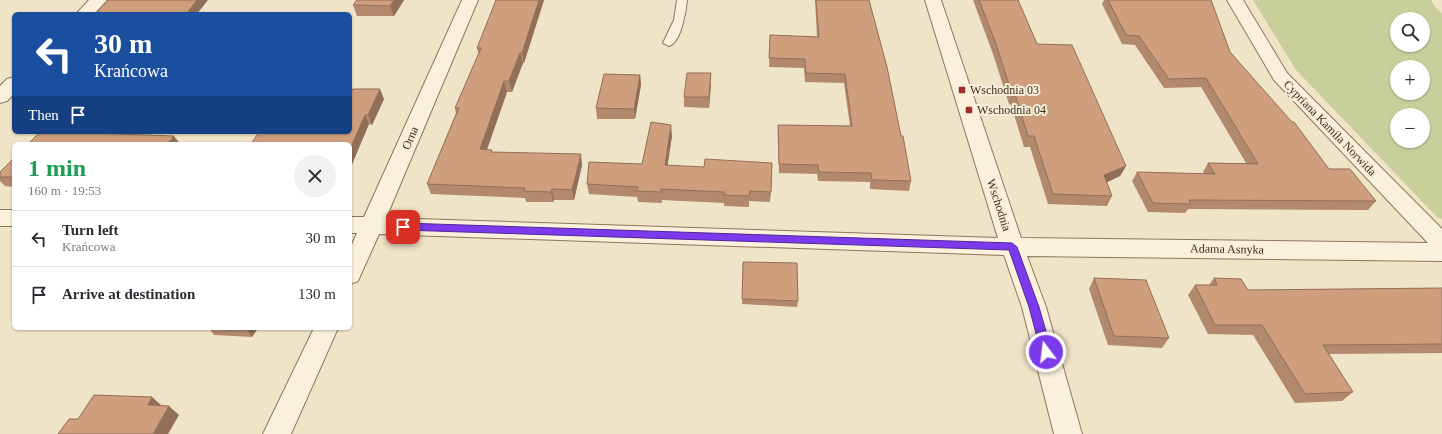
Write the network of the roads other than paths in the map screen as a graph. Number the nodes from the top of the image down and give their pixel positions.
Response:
1 (99, 0) edge
2 (470, 0) edge
3 (682, 0) edge
4 (933, 0) edge
5 (1235, 0) edge
6 (86, 12) edge
7 (669, 43) dead end
8 (12, 85) edge
9 (0, 97) edge
10 (0, 218) edge
11 (12, 218) edge
12 (352, 225) edge
13 (373, 226) junction
14 (1442, 243) edge
15 (1012, 247) junction
16 (1442, 252) edge
17 (352, 271) edge
18 (325, 330) edge
19 (277, 434) edge
20 (1068, 434) edge

1 - 6 street
2 - 13 street, Orna
3 - 7 lane
4 - 15 street, Wschodnia
5 - 14 street, Cypriana Kamila Norwida
8 - 9 street
10 - 11 street
12 - 13 street, Adama Asnyka
13 - 15 street, Adama Asnyka
13 - 17 street, Orna
15 - 16 street, Adama Asnyka
15 - 20 street, Wschodnia
18 - 19 street

